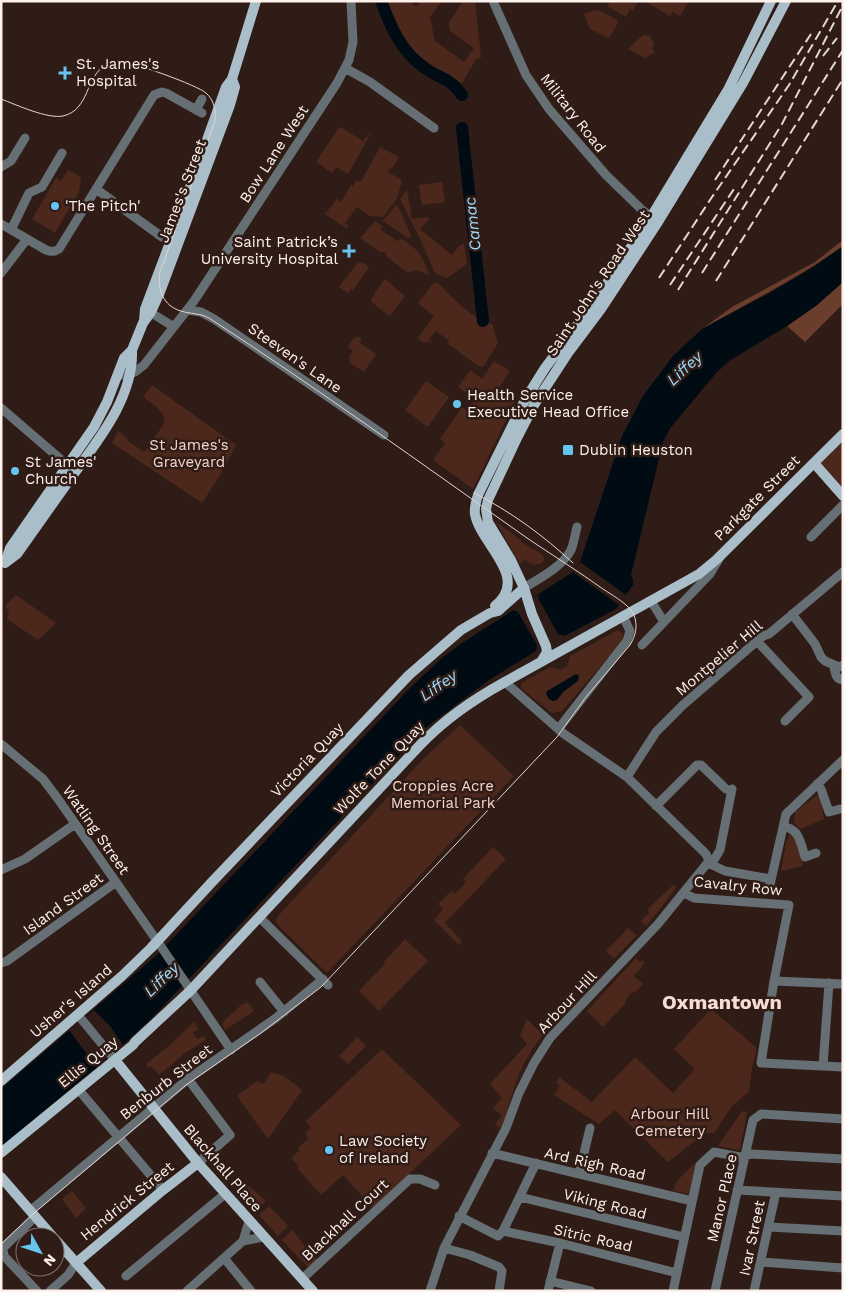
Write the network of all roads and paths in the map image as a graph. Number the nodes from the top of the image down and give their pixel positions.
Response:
1 (256, 1) edge
2 (351, 1) edge
3 (493, 1) edge
4 (771, 1) edge
5 (786, 1) edge
6 (345, 68) junction
7 (202, 99) dead end
8 (434, 128) dead end
9 (25, 138) dead end
10 (62, 153) dead end
11 (1, 167) edge
12 (96, 189) junction
13 (654, 219) junction
14 (1, 224) edge
15 (11, 230) junction
16 (27, 239) junction
17 (175, 242) junction
18 (1, 273) edge
19 (187, 310) junction
20 (148, 311) junction
21 (174, 327) junction
22 (132, 350) junction
23 (130, 373) junction
24 (117, 376) junction
25 (1, 408) edge
26 (843, 434) edge
27 (384, 435) dead end
28 (814, 464) junction
29 (71, 469) junction
30 (843, 496) edge
31 (843, 505) edge
32 (577, 526) dead end
33 (811, 536) dead end
34 (722, 554) junction
35 (3, 566) edge
36 (843, 572) edge
37 (506, 575) joint
38 (524, 588) junction
39 (651, 601) junction
40 (526, 602) junction
41 (508, 603) junction
42 (636, 610) joint
43 (490, 613) junction
44 (792, 614) junction
45 (623, 616) junction
46 (664, 622) junction
47 (542, 634) junction
48 (580, 640) junction
49 (757, 641) junction
50 (642, 645) dead end
51 (540, 662) junction
52 (839, 665) edge
53 (843, 680) edge
54 (505, 682) junction
55 (569, 715) junction
56 (545, 717) junction
57 (784, 721) dead end
58 (559, 728) junction
59 (1, 744) edge
60 (843, 760) edge
61 (627, 777) junction
62 (817, 784) junction
63 (656, 806) junction
64 (840, 809) dead end
65 (75, 824) junction
66 (784, 827) junction
67 (816, 853) dead end
68 (708, 863) junction
69 (1, 870) edge
70 (771, 879) junction
71 (116, 882) junction
72 (769, 889) dead end
73 (684, 893) junction
74 (259, 917) junction
75 (160, 945) junction
76 (1, 963) edge
77 (774, 981) junction
78 (260, 982) dead end
79 (836, 984) edge
80 (188, 988) junction
81 (284, 1012) junction
82 (80, 1018) junction
83 (231, 1050) junction
84 (113, 1058) junction
85 (824, 1066) junction
86 (843, 1067) edge
87 (188, 1079) junction
88 (1, 1081) edge
89 (78, 1089) junction
90 (152, 1108) junction
91 (843, 1119) edge
92 (590, 1128) dead end
93 (121, 1139) junction
94 (1, 1153) edge
95 (492, 1153) junction
96 (746, 1154) junction
97 (843, 1159) edge
98 (198, 1163) junction
99 (536, 1164) junction
100 (579, 1174) junction
101 (1, 1177) edge
102 (435, 1185) dead end
103 (163, 1190) junction
104 (737, 1190) junction
105 (776, 1192) junction
106 (225, 1194) junction
107 (843, 1196) edge
108 (520, 1197) junction
109 (692, 1201) junction
110 (33, 1214) junction
111 (459, 1216) junction
112 (249, 1221) junction
113 (44, 1227) edge
114 (769, 1227) junction
115 (503, 1231) junction
116 (843, 1232) edge
117 (263, 1237) junction
118 (684, 1237) junction
119 (244, 1241) junction
120 (560, 1243) junction
121 (444, 1248) junction
122 (65, 1250) edge
123 (224, 1258) junction
124 (761, 1262) junction
125 (76, 1263) junction
126 (843, 1268) edge
127 (677, 1273) junction
128 (126, 1276) dead end
129 (302, 1279) junction
130 (550, 1281) junction
131 (37, 1291) edge
132 (50, 1291) edge
133 (101, 1291) edge
134 (187, 1291) edge
135 (251, 1291) edge
136 (313, 1291) edge
137 (430, 1291) edge
138 (499, 1291) edge
139 (548, 1291) edge
140 (591, 1291) edge
141 (673, 1291) edge
142 (715, 1291) edge
143 (754, 1291) edge

1 - 17 main road, James's Street
2 - 6 street, Bow Lane West
3 - 13 street, Military Road
4 - 13 main road, Saint John's Road West
5 - 13 main road, Saint John's Road West
6 - 8 street
6 - 19 street, Bow Lane West
7 - 12 street
9 - 11 street
10 - 15 street
12 - 16 street
12 - 17 street
13 - 37 main road, Saint John's Road West
13 - 38 main road, Saint John's Road West
14 - 15 street
15 - 16 street
16 - 18 street
17 - 20 main road, James's Street
19 - 21 street
19 - 27 street, Steeven's Lane
20 - 21 street
20 - 22 main road, James's Street
21 - 23 street
22 - 23 main road, James's Street
22 - 24 main road, James's Street
23 - 24 street
23 - 29 main road, James's Street
24 - 29 main road, James's Street
25 - 29 street
26 - 28 main road, Parkgate Street
28 - 30 main road
28 - 34 main road, Parkgate Street
29 - 35 main road, James's Street
31 - 33 street
32 - 38 street, Victoria Quay
34 - 39 main road, Parkgate Street
34 - 46 street, Parkgate Street
36 - 44 street, Montpelier Hill
37 - 43 main road, Victoria Quay
38 - 40 main road, Saint John's Road West
38 - 41 main road, Victoria Quay
39 - 42 main road, Parkgate Street
39 - 46 street
40 - 41 main road
40 - 47 main road, Saint John's Road West
41 - 43 main road, Victoria Quay
42 - 45 main road, Wolfe Tone Quay
43 - 75 main road, Victoria Quay
44 - 49 street, Montpelier Hill
44 - 52 street
45 - 48 main road, Wolfe Tone Quay
45 - 55 street
46 - 50 street, Parkgate Street
47 - 48 main road, Wolfe Tone Quay
47 - 51 main road
48 - 51 main road, Wolfe Tone Quay
49 - 57 street
49 - 61 street, Montpelier Hill
51 - 54 main road, Wolfe Tone Quay
52 - 53 street
54 - 56 street
54 - 74 main road, Wolfe Tone Quay
55 - 56 street
55 - 58 street
56 - 58 street
58 - 61 street
59 - 65 street, Watling Street
60 - 62 street
61 - 63 street
62 - 64 street
62 - 66 street
63 - 68 street
63 - 68 street, Arbour Hill
65 - 69 street
65 - 71 street, Watling Street
66 - 67 street
66 - 70 street
68 - 70 street
68 - 73 street, Arbour Hill
70 - 72 street
71 - 75 street, Watling Street
71 - 76 street, Island Street
73 - 77 street, Cavalry Row
73 - 95 street, Arbour Hill
74 - 80 main road, Wolfe Tone Quay
74 - 81 street, Benburb Street
75 - 80 street, Watling Street
75 - 82 main road, Usher's Island
77 - 79 street
77 - 85 street
78 - 81 street
79 - 85 street
80 - 83 street, Watling Street
80 - 84 main road, Ellis Quay
81 - 83 street, Benburb Street
82 - 84 street
82 - 88 main road, Usher's Island
83 - 87 street, Benburb Street
84 - 89 main road, Ellis Quay
84 - 90 main road, Blackhall Place
85 - 86 street
87 - 90 street, Benburb Street
87 - 98 street
89 - 93 street
89 - 94 main road, Ellis Quay
90 - 93 street, Benburb Street
90 - 98 main road, Blackhall Place
91 - 96 street, Manor Place
92 - 100 street
93 - 103 street
93 - 110 street, Benburb Street
95 - 99 street, Ard Righ Road
95 - 111 street, Arbour Hill
96 - 97 street
96 - 104 street, Manor Place
96 - 109 street
98 - 103 main road, Hendrick Street
98 - 106 main road, Blackhall Place
99 - 100 street, Ard Righ Road
99 - 108 street
100 - 109 street, Ard Righ Road
101 - 110 main road
102 - 129 street, Blackhall Court
103 - 125 main road, Hendrick Street
104 - 105 street
104 - 142 street, Manor Place
105 - 107 street
105 - 114 street, Ivar Street
106 - 112 main road, Blackhall Place
106 - 128 street
108 - 115 street
108 - 118 street, Viking Road
109 - 118 street
110 - 113 main road
110 - 131 street, Benburb Street
111 - 115 street, Sitric Road
111 - 121 street, Arbour Hill
112 - 117 main road, Blackhall Place
112 - 119 street
114 - 116 street
114 - 124 street, Ivar Street
115 - 120 street, Sitric Road
117 - 119 street
117 - 129 main road, Blackhall Place
118 - 127 street
119 - 123 street
120 - 127 street, Sitric Road
120 - 130 street
121 - 137 street, Arbour Hill
121 - 138 street
122 - 125 main road
123 - 134 street
123 - 135 street
124 - 126 street
124 - 143 street, Ivar Street
125 - 132 street
125 - 133 main road
127 - 141 street
129 - 136 main road, Blackhall Place
130 - 139 street
130 - 140 street

